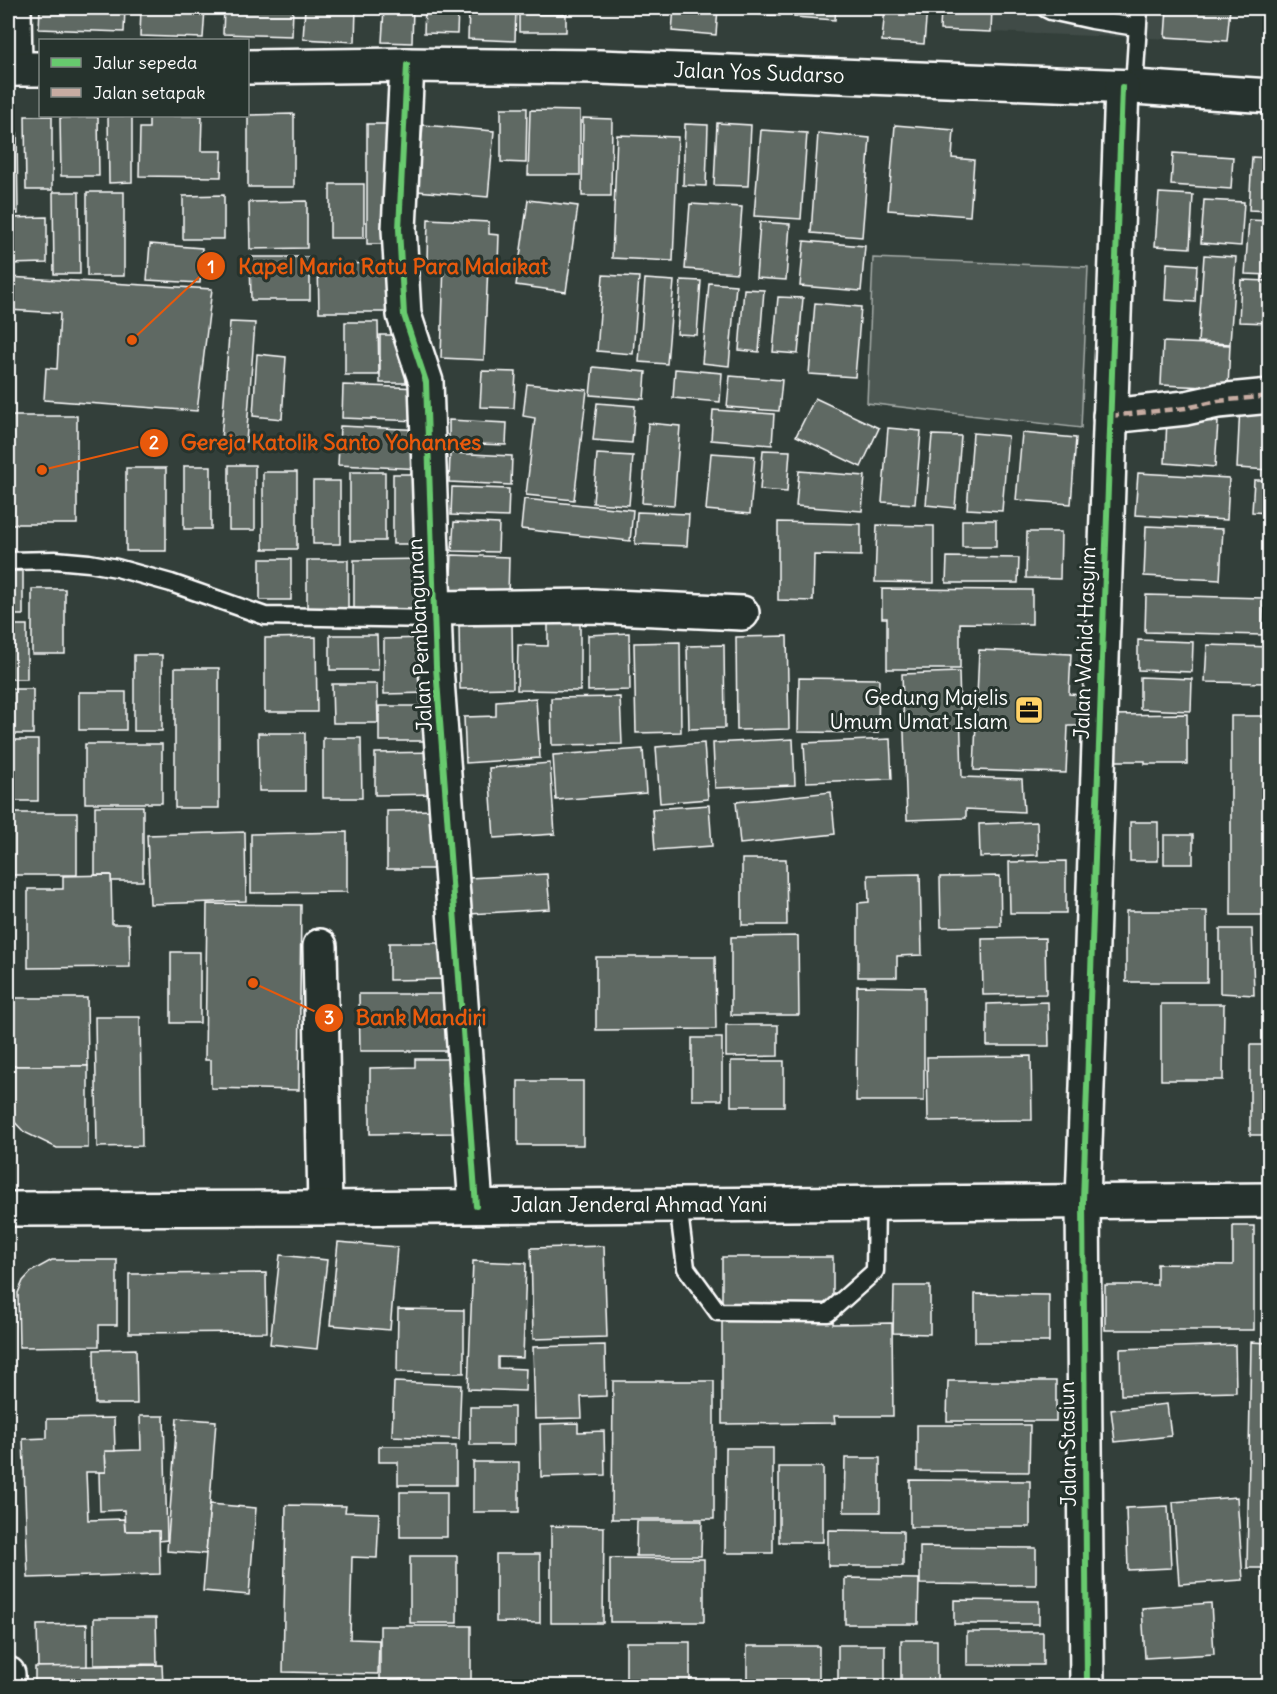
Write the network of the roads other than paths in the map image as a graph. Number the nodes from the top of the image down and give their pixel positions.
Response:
1 (14, 8) edge
2 (1045, 8) edge
3 (1139, 8) edge
4 (1136, 27) junction
5 (407, 65) junction
6 (249, 67) edge
7 (21, 69) edge
8 (1128, 87) junction
9 (1269, 96) edge
10 (1269, 396) edge
11 (1110, 416) junction
12 (8, 561) edge
13 (434, 613) junction
14 (742, 613) dead end
15 (320, 946) dead end
16 (1269, 1200) edge
17 (1083, 1201) junction
18 (876, 1203) junction
19 (678, 1204) junction
20 (476, 1206) junction
21 (325, 1208) junction
22 (8, 1209) edge
23 (8, 1674) edge
24 (8, 1686) edge
25 (1087, 1686) edge

1 - 7 main road
2 - 4 lane
3 - 4 lane
4 - 8 lane
5 - 6 main road, Jalan Yos Sudarso
5 - 8 main road, Jalan Yos Sudarso
5 - 13 main road, Jalan Pembangunan
8 - 9 main road, Jalan Yos Sudarso
8 - 11 main road, Jalan Wahid Hasyim
10 - 11 main road
11 - 17 main road, Jalan Wahid Hasyim
12 - 13 lane
13 - 14 main road
13 - 20 main road, Jalan Pembangunan
15 - 21 main road
16 - 17 main road, Jalan Jenderal Ahmad Yani
17 - 18 main road, Jalan Jenderal Ahmad Yani
17 - 25 main road, Jalan Stasiun
18 - 19 main road, Jalan Jenderal Ahmad Yani
18 - 19 lane
19 - 20 main road, Jalan Jenderal Ahmad Yani
20 - 21 main road, Jalan Jenderal Ahmad Yani
21 - 22 main road, Jalan Jenderal Ahmad Yani
23 - 24 main road

